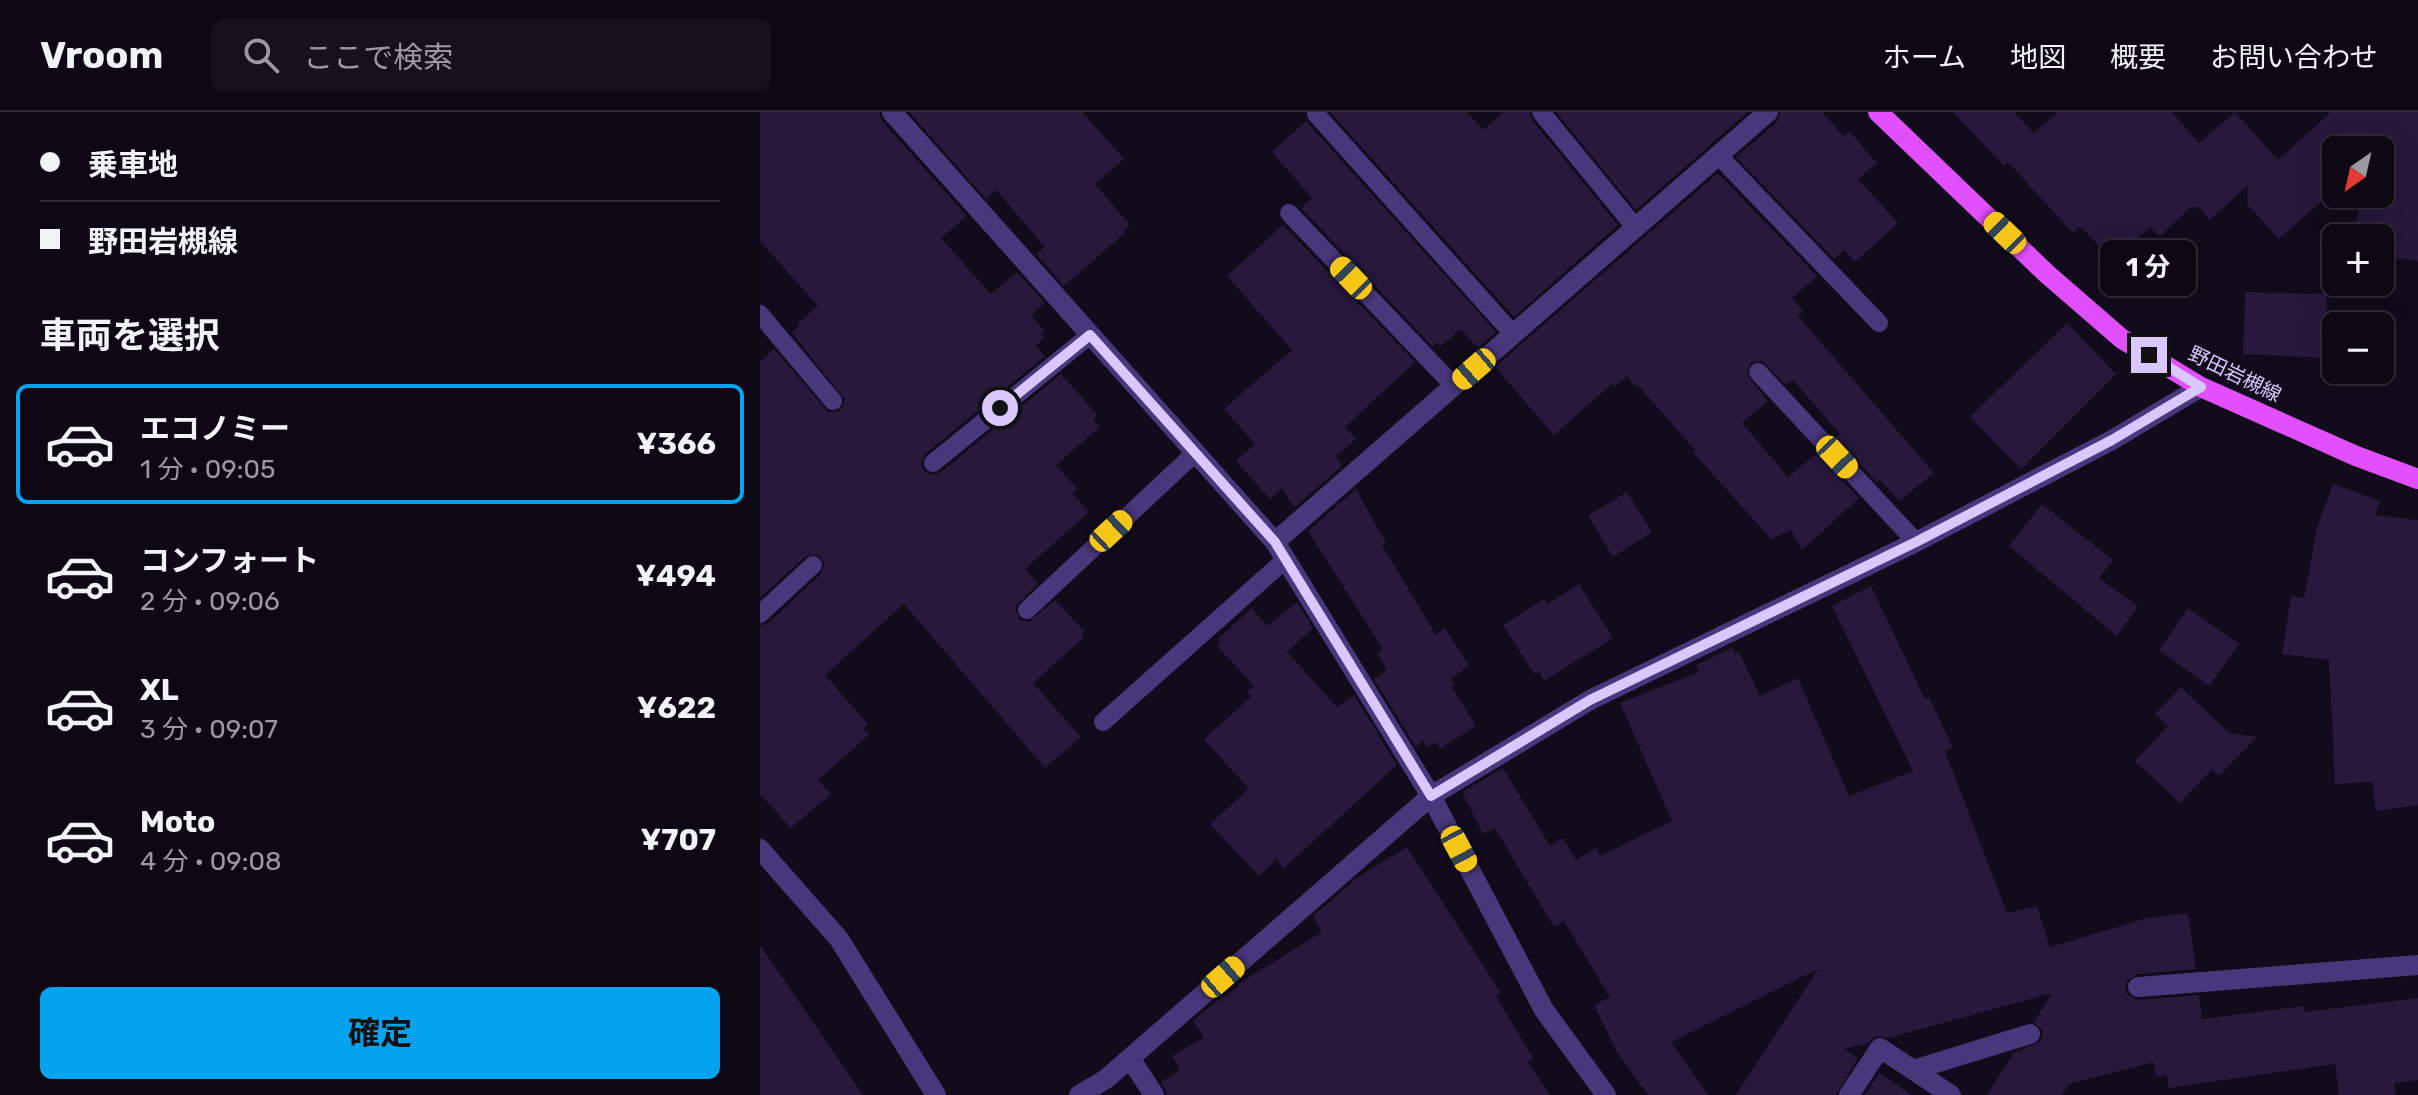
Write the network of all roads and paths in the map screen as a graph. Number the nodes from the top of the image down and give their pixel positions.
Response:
1 (892, 112) edge
2 (1541, 112) edge
3 (1768, 112) edge
4 (1878, 112) edge
5 (1316, 114) edge
6 (1718, 155) junction
7 (1289, 213) dead end
8 (1635, 227) junction
9 (760, 314) edge
10 (1879, 323) dead end
11 (1513, 334) junction
12 (1090, 335) junction
13 (1758, 372) dead end
14 (1454, 386) junction
15 (2201, 387) junction
16 (833, 401) dead end
17 (1195, 453) junction
18 (933, 463) dead end
19 (2418, 479) edge
20 (1916, 542) junction
21 (1280, 551) junction
22 (813, 565) dead end
23 (1027, 610) dead end
24 (760, 614) edge
25 (1103, 722) dead end
26 (1431, 796) junction
27 (760, 849) edge
28 (2418, 965) edge
29 (2138, 987) dead end
30 (2030, 1034) dead end
31 (1130, 1058) junction
32 (1913, 1070) junction
33 (936, 1095) edge
34 (1079, 1095) edge
35 (1154, 1095) edge
36 (1606, 1095) edge
37 (1849, 1095) edge
38 (1951, 1095) edge

1 - 12 street
2 - 8 lane
3 - 6 street
4 - 15 main road, 野田岩槻線
5 - 11 lane
6 - 8 street
6 - 10 lane
7 - 14 lane
8 - 11 street
9 - 16 lane
11 - 14 street
12 - 17 street
12 - 18 lane
13 - 20 lane
14 - 21 street
15 - 19 main road, 野田岩槻線
15 - 20 street
17 - 21 street
17 - 23 lane
20 - 26 street
21 - 25 lane
21 - 26 street
22 - 24 lane
26 - 31 street
26 - 36 street
27 - 33 street
28 - 29 street
30 - 32 street
31 - 34 street
31 - 35 street
32 - 37 street
32 - 38 street

